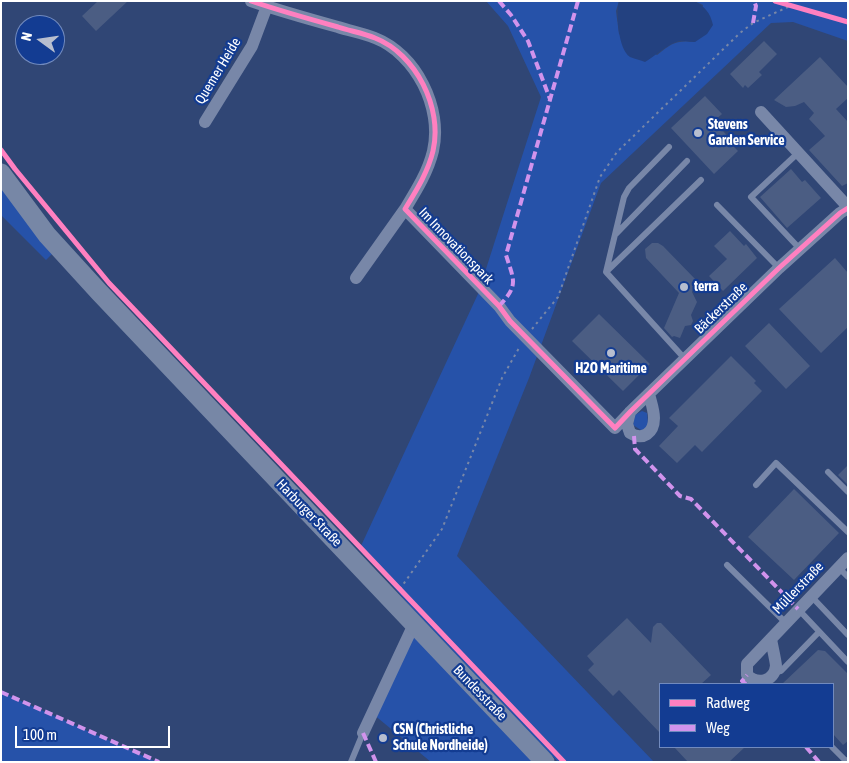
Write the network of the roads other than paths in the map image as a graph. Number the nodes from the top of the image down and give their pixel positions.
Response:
1 (251, 1) edge
2 (266, 6) junction
3 (761, 112) dead end
4 (205, 122) dead end
5 (669, 147) dead end
6 (798, 153) junction
7 (687, 160) dead end
8 (1, 173) edge
9 (701, 180) dead end
10 (717, 206) dead end
11 (848, 208) edge
12 (405, 209) junction
13 (614, 236) junction
14 (800, 249) junction
15 (779, 268) junction
16 (606, 272) junction
17 (356, 278) dead end
18 (685, 359) junction
19 (649, 394) junction
20 (631, 411) junction
21 (615, 428) joint
22 (828, 472) dead end
23 (756, 485) dead end
24 (848, 492) edge
25 (848, 532) edge
26 (727, 565) dead end
27 (845, 568) edge
28 (811, 596) junction
29 (798, 609) junction
30 (786, 623) junction
31 (414, 624) junction
32 (819, 632) junction
33 (848, 635) edge
34 (771, 639) junction
35 (848, 662) edge
36 (770, 679) edge
37 (363, 733) joint
38 (833, 748) edge
39 (848, 760) edge
40 (351, 762) edge
41 (545, 762) edge

1 - 2 street, Im Innovationspark
2 - 4 street, Quemer Heide
2 - 12 street, Im Innovationspark
3 - 6 street, Bäckerstraße
5 - 13 lane
6 - 11 street, Bäckerstraße
6 - 14 lane
7 - 13 lane
8 - 31 main road, Harburger Straße
9 - 16 lane
10 - 15 lane
11 - 14 street, Bäckerstraße
12 - 17 street, Im Innovationspark
12 - 21 street, Im Innovationspark
13 - 16 lane
14 - 15 street, Bäckerstraße
15 - 18 street, Bäckerstraße
16 - 18 lane
18 - 19 street, Bäckerstraße
19 - 20 street, Bäckerstraße
19 - 20 street
20 - 21 street, Bäckerstraße
22 - 24 lane
23 - 25 lane
26 - 30 lane
27 - 28 street, Müllerstraße
28 - 29 street, Müllerstraße
28 - 33 lane
29 - 30 street, Müllerstraße
29 - 32 lane
30 - 34 street, Müllerstraße
31 - 37 street
31 - 41 main road, Bundesstraße
32 - 35 lane
32 - 36 lane
34 - 36 street
34 - 36 street, Müllerstraße
37 - 40 lane
38 - 39 lane

